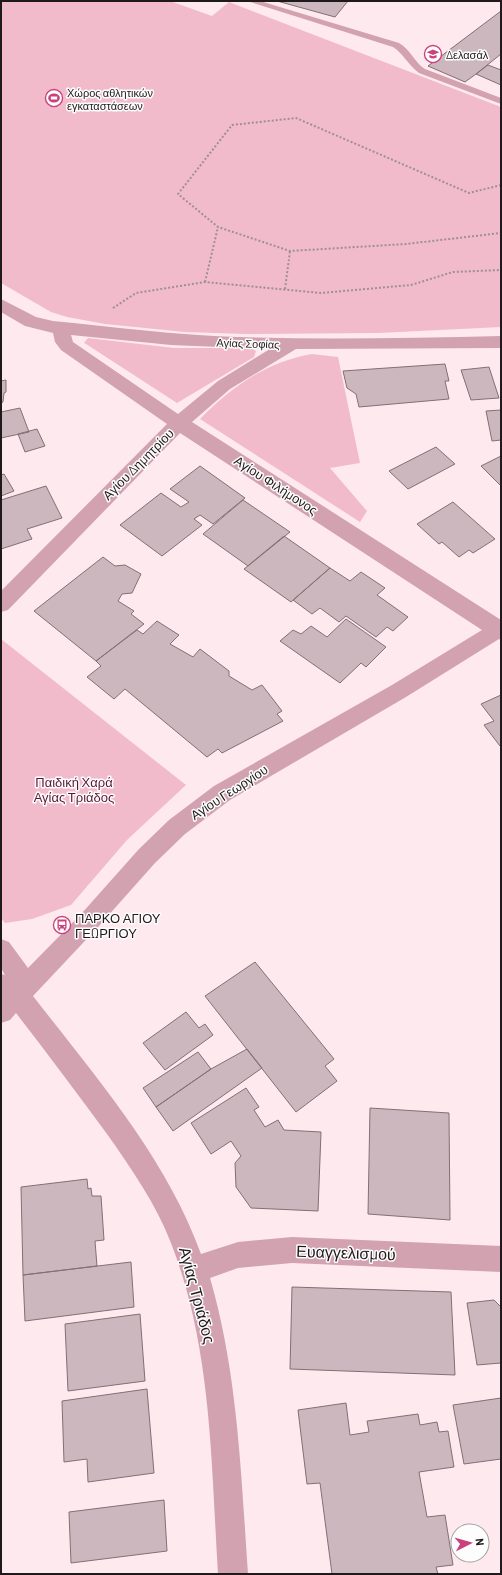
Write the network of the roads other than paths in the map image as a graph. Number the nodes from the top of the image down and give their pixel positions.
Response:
1 (251, 1) edge
2 (501, 101) edge
3 (1, 305) edge
4 (61, 328) junction
5 (501, 342) edge
6 (293, 344) junction
7 (179, 423) junction
8 (1, 604) edge
9 (500, 630) edge
10 (1, 950) edge
11 (6, 997) edge
12 (501, 1259) edge
13 (194, 1270) junction
14 (233, 1574) edge

1 - 2 lane
3 - 4 street, Αγίας Σοφίας
4 - 6 street, Αγίας Σοφίας
4 - 7 street, Αγίου Φιλήμονος
5 - 6 street, Αγίας Σοφίας
6 - 7 street, Αγίου Δημητρίου
7 - 8 street, Αγίου Δημητρίου
7 - 9 street, Αγίου Φιλήμονος
9 - 11 street, Αγίου Γεωργίου
10 - 11 street
11 - 13 street, Αγίας Τριάδος
12 - 13 street, Ευαγγελισμού
13 - 14 street, Αγίας Τριάδος

